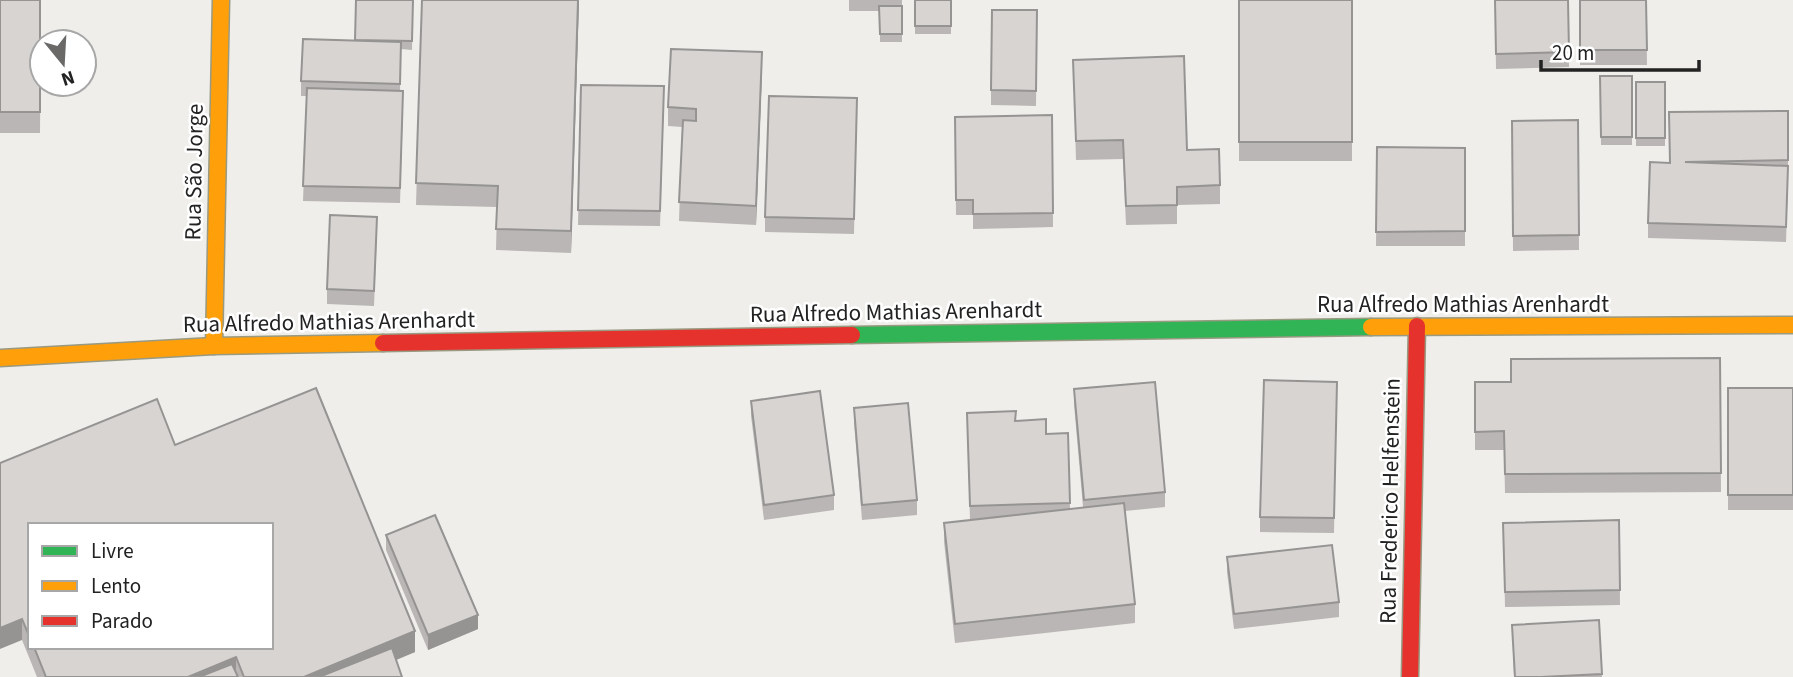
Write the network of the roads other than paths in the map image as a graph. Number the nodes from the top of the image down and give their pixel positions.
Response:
1 (221, 0) edge
2 (1793, 325) edge
3 (1417, 326) junction
4 (214, 346) junction
5 (0, 358) edge
6 (1410, 677) edge

1 - 4 main road, Rua São Jorge
2 - 3 main road, Rua Alfredo Mathias Arenhardt
3 - 4 main road, Rua Alfredo Mathias Arenhardt
3 - 6 main road, Rua Frederico Helfenstein
4 - 5 main road, Rua Alfredo Mathias Arenhardt

